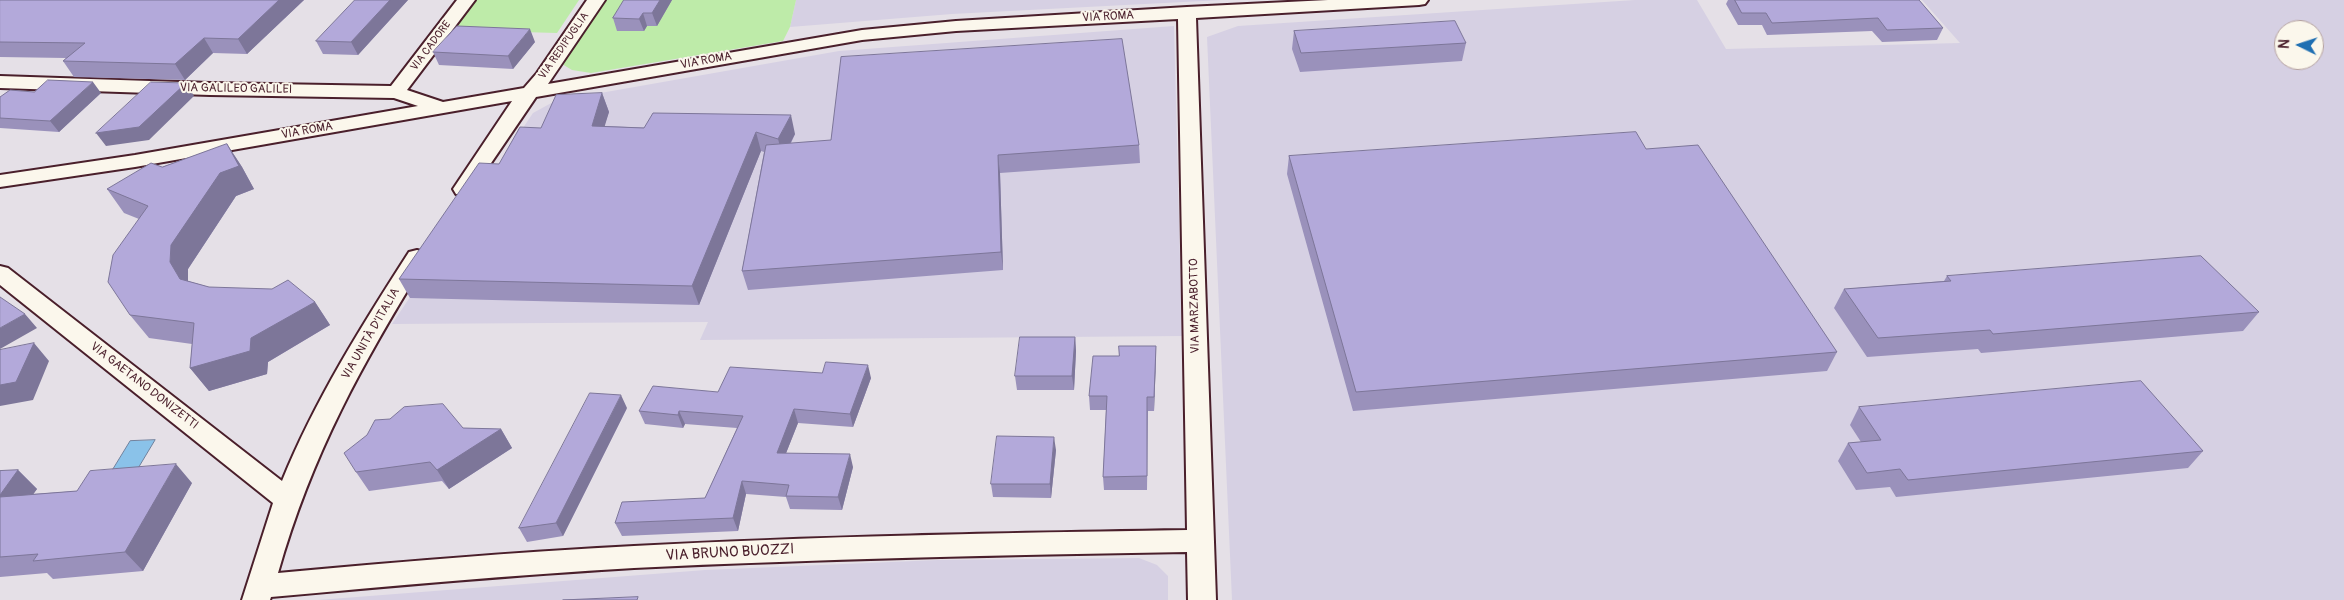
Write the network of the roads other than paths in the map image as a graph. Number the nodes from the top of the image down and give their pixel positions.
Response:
1 (466, 0) edge
2 (596, 0) edge
3 (1419, 0) edge
4 (1187, 12) junction
5 (0, 82) edge
6 (531, 91) junction
7 (396, 92) junction
8 (439, 107) junction
9 (0, 181) edge
10 (450, 209) edge
11 (428, 242) edge
12 (0, 273) edge
13 (287, 499) junction
14 (1200, 541) junction
15 (258, 593) edge
16 (1202, 600) edge

1 - 7 street, VIA CADORE
2 - 6 street, VIA REDIPUGLIA
3 - 4 street, VIA ROMA
4 - 6 street, VIA ROMA
4 - 14 street, VIA MARZABOTTO
5 - 7 street, VIA GALILEO GALILEI
6 - 8 street, VIA ROMA
6 - 10 street
7 - 8 street, VIA GALILEO GALILEI
8 - 9 street, VIA ROMA
11 - 13 street, VIA UNITÀ D'ITALIA
12 - 13 street, VIA GAETANO DONIZETTI
13 - 15 street, VIA UNITÀ D'ITALIA
14 - 15 street, VIA BRUNO BUOZZI
14 - 16 street, VIA MARZABOTTO

